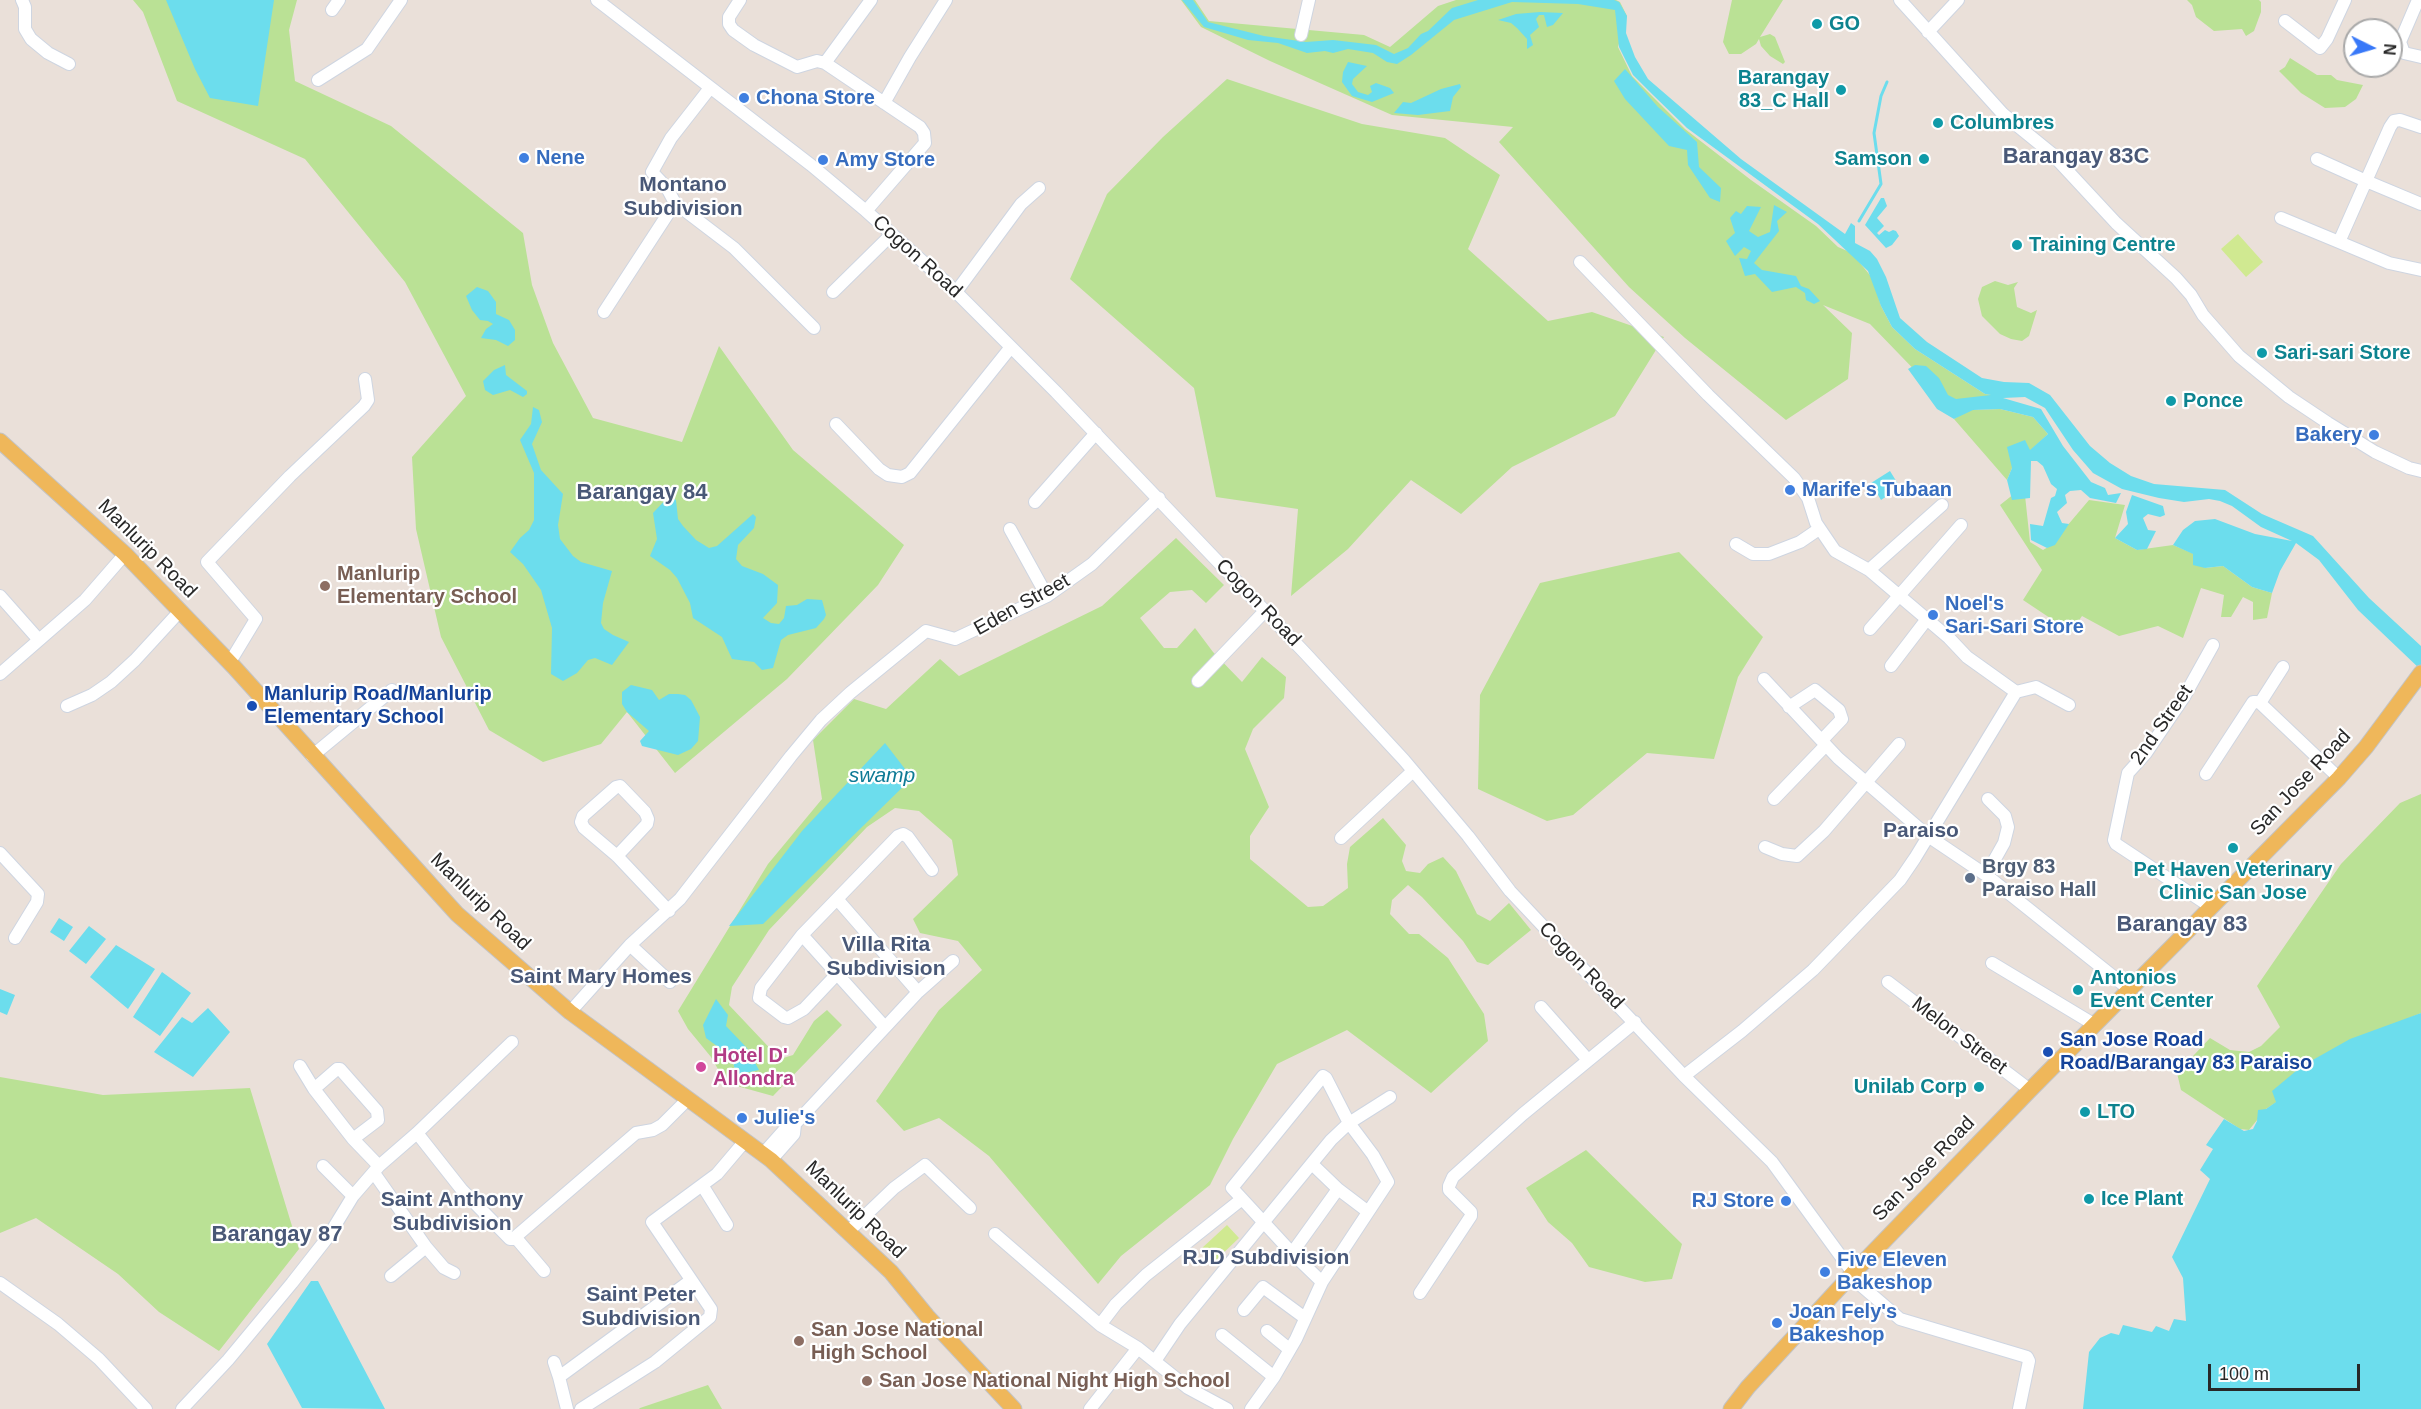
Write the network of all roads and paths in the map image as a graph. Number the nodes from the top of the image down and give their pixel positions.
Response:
1 (22, 0) edge
2 (401, 0) edge
3 (597, 0) edge
4 (740, 0) edge
5 (871, 0) edge
6 (946, 0) edge
7 (1309, 0) edge
8 (1900, 0) edge
9 (1958, 0) edge
10 (2345, 0) edge
11 (2418, 0) edge
12 (613, 5) edge
13 (2285, 21) dead end
14 (1928, 32) junction
15 (1301, 35) dead end
16 (2421, 57) edge
17 (825, 63) junction
18 (69, 64) dead end
19 (318, 80) dead end
20 (710, 88) junction
21 (884, 104) junction
22 (2421, 127) edge
23 (2317, 159) dead end
24 (2366, 181) junction
25 (1039, 188) dead end
26 (675, 203) junction
27 (2421, 204) edge
28 (866, 211) junction
29 (2281, 218) dead end
30 (892, 234) junction
31 (2339, 242) junction
32 (1580, 262) dead end
33 (2421, 270) edge
34 (833, 292) dead end
35 (956, 292) junction
36 (604, 312) dead end
37 (814, 328) dead end
38 (1011, 347) junction
39 (365, 379) dead end
40 (836, 424) dead end
41 (1096, 434) junction
42 (0, 441) edge
43 (2421, 471) edge
44 (1158, 498) junction
45 (1035, 502) dead end
46 (1942, 505) dead end
47 (1962, 525) dead end
48 (1010, 529) dead end
49 (1820, 529) junction
50 (1736, 544) dead end
51 (125, 554) junction
52 (1869, 570) junction
53 (1898, 595) junction
54 (0, 596) edge
55 (1047, 596) junction
56 (180, 611) junction
57 (1265, 611) junction
58 (1927, 619) junction
59 (1870, 629) dead end
60 (39, 640) junction
61 (2213, 645) dead end
62 (230, 662) junction
63 (1891, 666) dead end
64 (2283, 668) dead end
65 (0, 674) edge
66 (2421, 674) edge
67 (1764, 679) dead end
68 (1198, 681) dead end
69 (392, 690) dead end
70 (2016, 692) junction
71 (2260, 703) junction
72 (2069, 705) dead end
73 (67, 706) dead end
74 (1789, 707) junction
75 (1824, 742) junction
76 (1899, 744) dead end
77 (312, 756) junction
78 (1413, 771) junction
79 (2206, 774) dead end
80 (2339, 778) junction
81 (1867, 783) junction
82 (1774, 799) dead end
83 (1988, 799) dead end
84 (1928, 836) junction
85 (1341, 838) dead end
86 (1765, 847) dead end
87 (0, 853) edge
88 (617, 856) junction
89 (932, 870) dead end
90 (1986, 875) junction
91 (837, 899) junction
92 (2211, 907) junction
93 (669, 911) junction
94 (802, 935) junction
95 (15, 938) dead end
96 (630, 945) junction
97 (953, 961) dead end
98 (1992, 963) dead end
99 (837, 974) junction
100 (670, 982) dead end
101 (1888, 982) dead end
102 (2130, 990) junction
103 (918, 992) junction
104 (1541, 1007) dead end
105 (570, 1012) junction
106 (1635, 1022) junction
107 (2095, 1025) junction
108 (884, 1026) junction
109 (512, 1042) dead end
110 (1588, 1060) junction
111 (300, 1066) dead end
112 (1684, 1076) junction
113 (314, 1089) junction
114 (2030, 1090) junction
115 (1390, 1097) dead end
116 (688, 1100) junction
117 (1349, 1123) junction
118 (417, 1133) junction
119 (353, 1139) junction
120 (745, 1142) junction
121 (767, 1157) junction
122 (1312, 1164) junction
123 (323, 1166) dead end
124 (376, 1169) junction
125 (702, 1185) junction
126 (1338, 1189) junction
127 (353, 1196) junction
128 (1242, 1199) junction
129 (969, 1208) dead end
130 (1368, 1211) junction
131 (1264, 1221) junction
132 (727, 1225) dead end
133 (849, 1231) junction
134 (995, 1234) dead end
135 (516, 1238) junction
136 (426, 1247) junction
137 (1292, 1253) junction
138 (544, 1271) dead end
139 (454, 1273) dead end
140 (1852, 1274) junction
141 (392, 1276) dead end
142 (690, 1281) junction
143 (0, 1282) edge
144 (1322, 1282) junction
145 (1420, 1293) dead end
146 (1244, 1310) dead end
147 (1305, 1318) junction
148 (1100, 1325) junction
149 (1267, 1331) dead end
150 (1222, 1335) dead end
151 (1138, 1348) junction
152 (1289, 1349) junction
153 (1155, 1361) junction
154 (554, 1362) dead end
155 (559, 1377) junction
156 (1274, 1377) junction
157 (146, 1409) edge
158 (182, 1409) edge
159 (567, 1409) edge
160 (581, 1409) edge
161 (1014, 1409) edge
162 (1090, 1409) edge
163 (1227, 1409) edge
164 (1251, 1409) edge
165 (1731, 1409) edge
166 (2019, 1409) edge

1 - 18 street
2 - 19 street
3 - 12 street, Cogon Road
4 - 17 street
5 - 17 street
6 - 21 street
7 - 15 street
8 - 14 street
9 - 14 street
10 - 13 street
11 - 16 street
12 - 20 street, Cogon Road
14 - 43 street
17 - 21 street
20 - 26 street
20 - 28 street, Cogon Road
21 - 28 street
22 - 24 street
23 - 24 street
24 - 27 street
24 - 31 street
25 - 35 street
26 - 36 street
26 - 37 street
28 - 30 street, Cogon Road
29 - 31 street
30 - 34 street
30 - 35 street, Cogon Road
31 - 33 street
32 - 49 street
35 - 38 street, Cogon Road
38 - 40 street
38 - 41 street, Cogon Road
39 - 62 street
41 - 44 street, Cogon Road
41 - 45 street
42 - 51 main road, Manlurip Road
44 - 55 street, Eden Street
44 - 57 street, Cogon Road
46 - 52 street
47 - 53 street
48 - 55 street
49 - 50 street
49 - 52 street
51 - 56 main road, Manlurip Road
51 - 60 street
52 - 53 street
53 - 58 street
53 - 59 street
54 - 60 street
55 - 93 street, Eden Street
56 - 62 main road, Manlurip Road
56 - 73 street
57 - 68 street
57 - 78 street, Cogon Road
58 - 63 street
58 - 70 street
60 - 65 street
61 - 92 street, 2nd Street
62 - 77 main road, Manlurip Road
64 - 71 street
66 - 80 main road, San Jose Road
67 - 74 street
69 - 77 street
70 - 72 street
70 - 84 street
71 - 79 street
71 - 80 street
74 - 75 street
74 - 75 street
75 - 81 street
75 - 82 street
76 - 81 street
77 - 105 main road, Manlurip Road
78 - 85 street
78 - 106 street, Cogon Road
80 - 92 main road, San Jose Road
81 - 84 street
81 - 86 street
83 - 90 street
84 - 90 street
84 - 112 street
87 - 95 street
88 - 88 street
88 - 93 street
89 - 91 street
90 - 102 street
91 - 94 street
91 - 103 street
92 - 102 main road, San Jose Road
93 - 96 street
94 - 99 street
94 - 99 street
96 - 100 street
96 - 105 street
97 - 103 street
98 - 107 street
99 - 108 street
101 - 114 street, Melon Street
102 - 107 main road, San Jose Road
103 - 108 street
104 - 110 street
105 - 116 main road, Manlurip Road
106 - 110 street
106 - 112 street, Cogon Road
107 - 114 main road, San Jose Road
108 - 121 street
109 - 118 street
110 - 145 street
111 - 113 street
112 - 140 street, Cogon Road
113 - 119 street
113 - 119 street
114 - 140 main road, San Jose Road
115 - 117 street
116 - 120 main road, Manlurip Road
116 - 135 street
117 - 122 street
117 - 128 street
117 - 130 street
118 - 124 street
118 - 135 street
119 - 124 street
120 - 121 main road, Manlurip Road
120 - 125 street
121 - 133 main road, Manlurip Road
122 - 126 street
122 - 131 street
123 - 127 street
124 - 127 street
124 - 136 street
125 - 132 street
125 - 142 street
126 - 130 street
126 - 137 street
127 - 158 street
128 - 131 street
128 - 148 street
129 - 133 street
130 - 144 street
131 - 137 street
131 - 153 street
133 - 161 main road, Manlurip Road
134 - 148 street
135 - 138 street
136 - 139 street
136 - 141 street
137 - 144 street
140 - 165 main road, San Jose Road
140 - 166 street, Cogon Road
142 - 155 street
142 - 160 street
143 - 157 street
144 - 147 street
146 - 147 street
147 - 152 street
148 - 151 street
149 - 152 street
150 - 156 street
151 - 153 street
151 - 162 street
152 - 156 street
153 - 163 street
154 - 155 street
155 - 159 street
156 - 164 street

